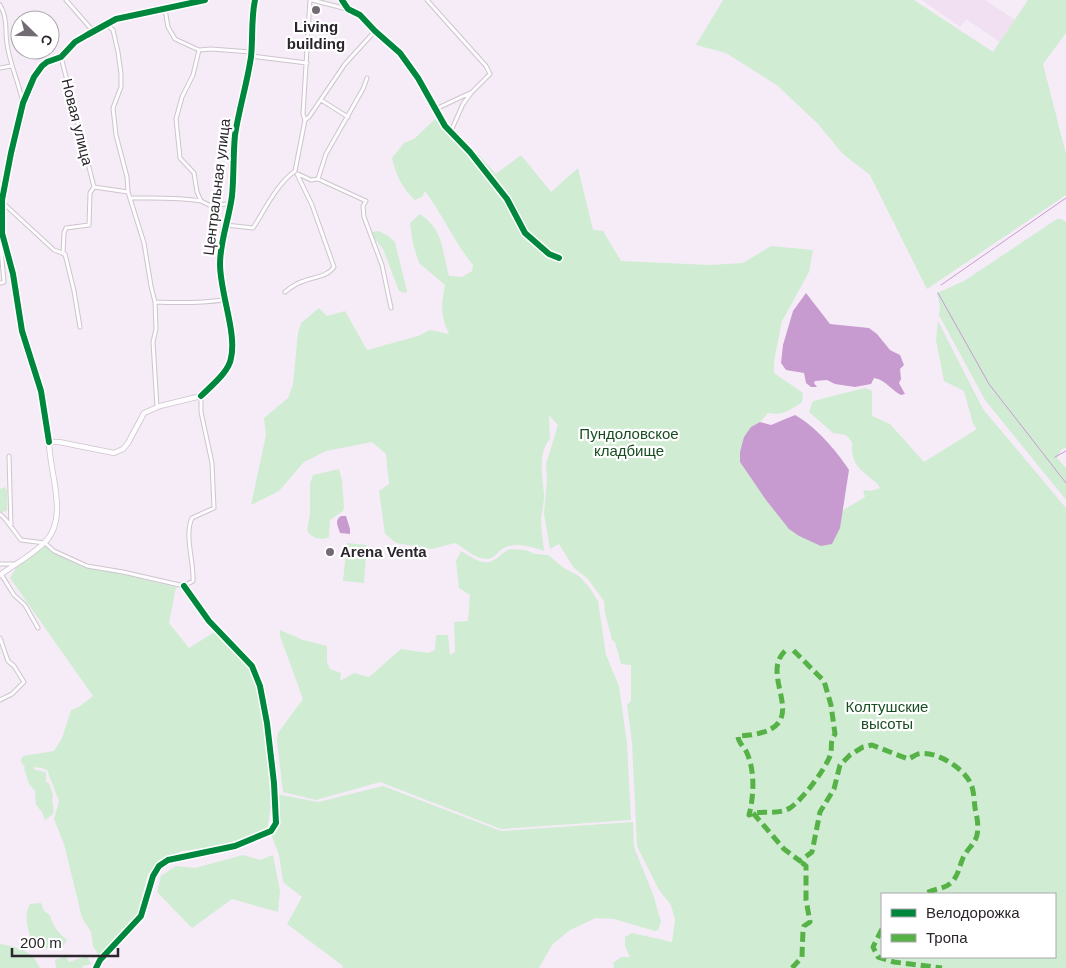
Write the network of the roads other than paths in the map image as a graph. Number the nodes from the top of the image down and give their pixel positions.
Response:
1 (66, 0) edge
2 (205, 0) edge
3 (255, 0) edge
4 (311, 0) edge
5 (342, 0) edge
6 (427, 0) edge
7 (0, 5) edge
8 (165, 9) junction
9 (348, 9) junction
10 (107, 24) junction
11 (375, 31) junction
12 (93, 32) junction
13 (199, 50) junction
14 (251, 54) junction
15 (61, 57) junction
16 (307, 64) junction
17 (12, 66) junction
18 (0, 68) edge
19 (367, 78) dead end
20 (471, 93) junction
21 (321, 100) junction
22 (23, 103) junction
23 (436, 111) junction
24 (348, 117) junction
25 (305, 120) junction
26 (450, 131) junction
27 (296, 172) junction
28 (318, 179) junction
29 (94, 187) junction
30 (128, 192) junction
31 (131, 198) junction
32 (1, 200) edge
33 (201, 201) junction
34 (230, 204) junction
35 (226, 225) junction
36 (2, 234) junction
37 (1, 239) edge
38 (64, 254) junction
39 (559, 258) dead end
40 (0, 283) edge
41 (285, 292) dead end
42 (224, 300) junction
43 (155, 302) junction
44 (391, 308) dead end
45 (80, 327) dead end
46 (201, 396) junction
47 (157, 406) junction
48 (49, 442) junction
49 (9, 456) dead end
50 (0, 514) edge
51 (12, 527) junction
52 (45, 543) junction
53 (0, 564) edge
54 (16, 564) junction
55 (1, 574) edge
56 (184, 586) junction
57 (38, 628) dead end
58 (0, 638) edge
59 (0, 700) edge
60 (96, 968) edge

1 - 12 street
2 - 8 street
3 - 14 street, Центральная улица
4 - 9 street
4 - 16 street
5 - 9 street
6 - 20 street
7 - 17 street
8 - 10 street
8 - 13 street
9 - 11 street
10 - 12 street
10 - 30 street
11 - 21 street
11 - 23 street
12 - 15 street
13 - 14 street
13 - 33 street
14 - 16 street
14 - 34 street, Центральная улица
15 - 22 street
15 - 29 street, Новая улица
16 - 25 street
17 - 18 street
17 - 22 street
19 - 24 street
20 - 23 street
20 - 26 street
21 - 24 street
21 - 25 street
22 - 32 street
23 - 26 street
24 - 28 street
25 - 27 street
26 - 39 street
27 - 28 street
27 - 35 street
27 - 41 street
28 - 44 street
29 - 30 street
29 - 38 street
30 - 31 street
31 - 33 street
31 - 43 street
32 - 36 street
32 - 38 street
33 - 34 street
34 - 35 street, Центральная улица
35 - 42 street, Центральная улица
36 - 37 street
36 - 48 street
37 - 40 street
38 - 45 street
42 - 43 street
42 - 46 street, Центральная улица
43 - 47 street
46 - 47 street
46 - 56 street
47 - 48 street
48 - 52 street
49 - 51 street
50 - 51 street
51 - 52 street
52 - 54 street
52 - 56 street
53 - 54 street
54 - 55 street
55 - 57 street
56 - 60 street
58 - 59 street

